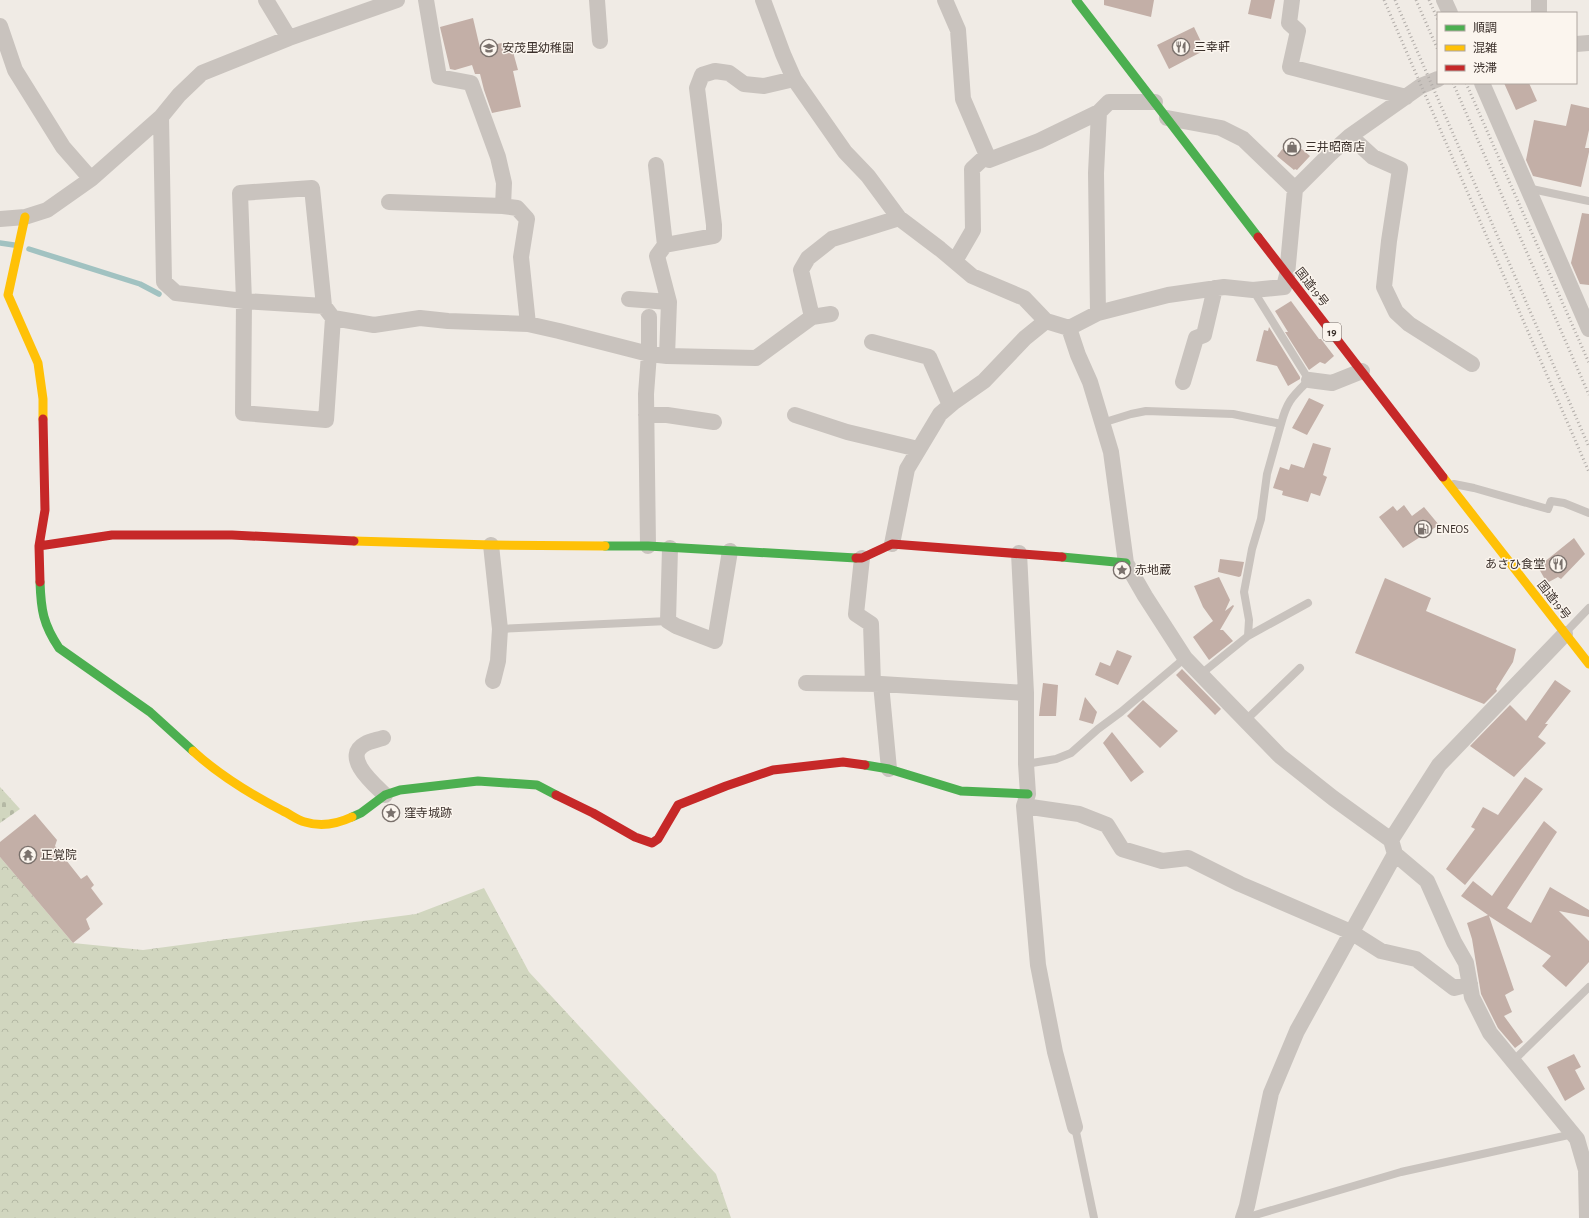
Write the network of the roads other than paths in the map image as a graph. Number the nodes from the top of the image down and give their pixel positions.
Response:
1 (266, 0) edge
2 (397, 0) edge
3 (426, 0) edge
4 (597, 0) edge
5 (762, 0) edge
6 (944, 0) edge
7 (1076, 0) edge
8 (1292, 0) edge
9 (1444, 0) edge
10 (1539, 0) edge
11 (1450, 12) edge
12 (1539, 12) edge
13 (0, 26) edge
14 (289, 38) junction
15 (600, 41) dead end
16 (1589, 43) edge
17 (1577, 44) edge
18 (1437, 79) edge
19 (794, 80) junction
20 (1482, 84) edge
21 (1406, 97) junction
22 (1155, 102) junction
23 (1099, 112) junction
24 (161, 117) junction
25 (1168, 118) junction
26 (1350, 136) junction
27 (987, 154) junction
28 (656, 165) dead end
29 (91, 179) junction
30 (1526, 188) junction
31 (1295, 189) junction
32 (1589, 201) edge
33 (389, 202) dead end
34 (503, 206) junction
35 (25, 217) junction
36 (898, 218) junction
37 (0, 219) edge
38 (665, 244) junction
39 (955, 261) junction
40 (1288, 275) junction
41 (1215, 288) junction
42 (1252, 290) junction
43 (629, 299) dead end
44 (244, 301) junction
45 (669, 302) junction
46 (324, 306) junction
47 (1098, 313) junction
48 (831, 314) dead end
49 (649, 317) dead end
50 (812, 317) junction
51 (333, 318) junction
52 (1046, 321) junction
53 (528, 324) junction
54 (1069, 328) junction
55 (1589, 330) edge
56 (872, 342) dead end
57 (649, 354) junction
58 (667, 356) junction
59 (1472, 364) dead end
60 (1362, 371) junction
61 (1308, 380) junction
62 (1183, 382) dead end
63 (950, 405) junction
64 (795, 415) dead end
65 (646, 416) junction
66 (714, 422) dead end
67 (1102, 423) junction
68 (1281, 424) junction
69 (918, 449) junction
70 (1449, 483) junction
71 (1589, 512) edge
72 (892, 544) junction
73 (491, 545) junction
74 (39, 546) junction
75 (648, 546) junction
76 (670, 548) junction
77 (730, 551) junction
78 (1018, 553) junction
79 (862, 558) junction
80 (1126, 564) junction
81 (1308, 603) dead end
82 (1589, 608) edge
83 (668, 621) junction
84 (500, 629) junction
85 (1565, 634) junction
86 (1248, 636) junction
87 (1185, 658) junction
88 (1589, 664) edge
89 (1300, 668) dead end
90 (1201, 674) junction
91 (493, 682) dead end
92 (806, 683) dead end
93 (877, 684) junction
94 (1026, 693) junction
95 (1246, 720) junction
96 (383, 738) dead end
97 (1026, 764) junction
98 (889, 769) junction
99 (385, 795) junction
100 (1026, 800) junction
101 (1393, 847) junction
102 (1351, 932) junction
103 (1470, 984) junction
104 (1589, 988) edge
105 (1512, 1061) junction
106 (1074, 1127) joint
107 (1578, 1137) junction
108 (1094, 1218) edge
109 (1244, 1218) edge
110 (1587, 1218) edge

1 - 14 street
2 - 14 street
3 - 34 street
4 - 15 street
5 - 19 street
6 - 27 street
7 - 22 main road, 国道19号 / 19
8 - 21 street
9 - 11 street
10 - 12 street
13 - 29 street
14 - 24 street
16 - 17 street
18 - 21 street
19 - 36 street
19 - 38 street
20 - 30 street
21 - 26 street
22 - 23 street
22 - 25 main road, 国道19号 / 19
23 - 27 street
23 - 47 street
24 - 29 street
24 - 44 street
25 - 31 street
25 - 40 main road, 国道19号 / 19
26 - 31 street
26 - 59 street
27 - 39 street
28 - 38 street
29 - 35 street
30 - 32 lane
30 - 55 street
31 - 40 street
33 - 34 street
34 - 53 street
35 - 37 street
35 - 74 main road
36 - 39 street
36 - 50 street
38 - 45 street
39 - 52 street
40 - 42 street
40 - 60 main road, 国道19号 / 19
41 - 42 street
41 - 47 street
41 - 62 street
42 - 61 lane
43 - 45 street
44 - 46 street
44 - 46 street
44 - 51 street
45 - 58 street
46 - 51 street
47 - 54 street
48 - 50 street
49 - 57 street
50 - 58 street
51 - 53 street
52 - 54 street
52 - 63 street
53 - 57 street
54 - 67 street
56 - 63 street
57 - 58 street
57 - 65 street
60 - 61 street
60 - 70 main road, 国道19号 / 19
61 - 68 lane
63 - 69 street
64 - 69 street
65 - 66 street
65 - 75 street
67 - 68 lane
67 - 80 street
68 - 86 lane
69 - 72 street
70 - 71 lane
70 - 85 main road, 国道19号 / 19
72 - 78 main road
72 - 79 main road
73 - 74 main road
73 - 75 main road
73 - 84 street
74 - 99 main road
75 - 76 main road
76 - 77 main road
76 - 83 street
77 - 79 main road
77 - 83 street
78 - 80 main road
78 - 94 street
79 - 93 street
80 - 87 street
81 - 86 lane
82 - 85 lane
83 - 84 lane
84 - 91 street
85 - 88 main road, 国道19号 / 19
85 - 101 street
86 - 90 lane
87 - 90 street
87 - 97 lane
89 - 95 lane
90 - 95 street
92 - 93 street
93 - 94 street
93 - 98 street
94 - 97 street
95 - 101 street
96 - 99 street
97 - 100 street
98 - 99 main road
98 - 100 main road
100 - 102 street
100 - 106 street
101 - 102 street
101 - 103 street
102 - 103 street
102 - 109 street
103 - 105 street
104 - 105 lane
105 - 107 street
106 - 108 lane
107 - 109 lane
107 - 110 street

